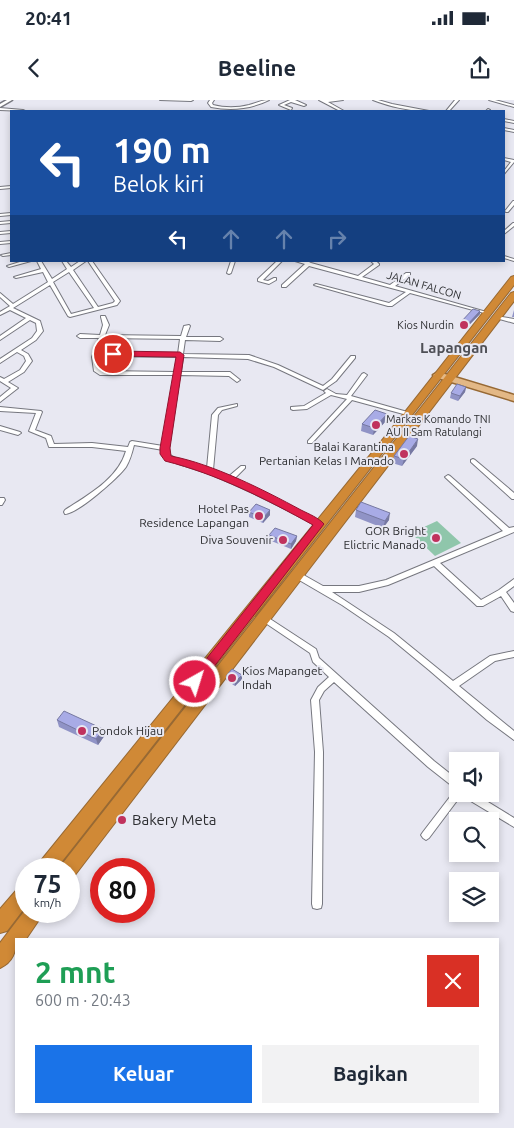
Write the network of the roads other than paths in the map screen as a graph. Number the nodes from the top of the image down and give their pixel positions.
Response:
1 (10, 100) edge
2 (162, 100) edge
3 (191, 100) edge
4 (212, 100) edge
5 (267, 100) edge
6 (292, 100) edge
7 (342, 100) edge
8 (375, 100) edge
9 (457, 100) edge
10 (492, 100) edge
11 (322, 101) edge
12 (304, 105) dead end
13 (514, 106) edge
14 (0, 107) edge
15 (399, 107) junction
16 (291, 109) dead end
17 (17, 110) edge
18 (340, 110) edge
19 (392, 110) edge
20 (420, 110) edge
21 (448, 110) edge
22 (514, 161) edge
23 (505, 172) edge
24 (514, 202) edge
25 (505, 210) edge
26 (514, 213) edge
27 (10, 254) edge
28 (3, 255) dead end
29 (24, 262) edge
30 (40, 262) edge
31 (65, 262) edge
32 (83, 262) edge
33 (91, 262) edge
34 (233, 262) edge
35 (279, 262) edge
36 (374, 262) edge
37 (309, 263) edge
38 (9, 266) dead end
39 (45, 270) junction
40 (70, 271) junction
41 (229, 272) dead end
42 (408, 274) dead end
43 (16, 277) dead end
44 (360, 277) junction
45 (274, 279) dead end
46 (514, 279) edge
47 (52, 283) junction
48 (316, 285) dead end
49 (284, 286) dead end
50 (392, 286) junction
51 (409, 292) junction
52 (0, 294) edge
53 (514, 294) edge
54 (12, 307) junction
55 (97, 309) junction
56 (488, 313) junction
57 (0, 314) edge
58 (498, 316) junction
59 (102, 317) dead end
60 (29, 318) junction
61 (514, 321) edge
62 (187, 326) dead end
63 (80, 336) dead end
64 (102, 336) junction
65 (0, 338) edge
66 (183, 338) junction
67 (220, 339) dead end
68 (17, 350) junction
69 (96, 354) junction
70 (180, 355) junction
71 (353, 356) dead end
72 (0, 360) edge
73 (178, 374) junction
74 (364, 375) dead end
75 (444, 377) junction
76 (3, 380) edge
77 (237, 380) dead end
78 (323, 388) junction
79 (330, 393) junction
80 (350, 398) junction
81 (514, 398) edge
82 (0, 400) edge
83 (0, 405) edge
84 (235, 405) dead end
85 (293, 408) dead end
86 (0, 409) edge
87 (408, 414) junction
88 (0, 428) edge
89 (18, 433) dead end
90 (310, 442) dead end
91 (165, 448) junction
92 (130, 449) junction
93 (387, 450) junction
94 (473, 462) dead end
95 (243, 467) dead end
96 (210, 471) junction
97 (448, 477) dead end
98 (229, 480) junction
99 (514, 497) edge
100 (67, 512) dead end
101 (319, 524) junction
102 (511, 530) edge
103 (435, 563) junction
104 (297, 575) junction
105 (514, 582) edge
106 (323, 589) junction
107 (502, 592) junction
108 (514, 609) edge
109 (264, 618) junction
110 (230, 638) junction
111 (243, 645) junction
112 (514, 654) edge
113 (335, 676) junction
114 (453, 686) junction
115 (514, 736) edge
116 (449, 778) edge
117 (451, 802) edge
118 (480, 802) edge
119 (514, 823) edge
120 (426, 836) dead end
121 (54, 858) edge
122 (78, 858) edge
123 (317, 904) dead end
124 (15, 906) edge
125 (27, 923) edge
126 (0, 924) edge
127 (15, 938) edge
128 (15, 938) edge
129 (0, 958) edge

1 - 14 main road
2 - 3 street
4 - 5 street
6 - 12 street
6 - 16 street
7 - 11 street
8 - 15 street
9 - 21 street
10 - 13 street
11 - 18 street
14 - 17 street
15 - 19 street
15 - 20 street
22 - 23 street
24 - 25 street
25 - 26 street
27 - 28 street
29 - 38 street
30 - 39 street
31 - 40 street
32 - 40 street
33 - 55 street
34 - 41 street
35 - 45 street
36 - 44 street
37 - 44 street, JALAN FALCON
37 - 49 street
39 - 43 street
39 - 47 street
40 - 47 street
40 - 55 street
42 - 50 street
44 - 50 street, JALAN FALCON
46 - 56 highway
47 - 54 street
47 - 55 street
48 - 51 street
50 - 51 street, JALAN FALCON
51 - 56 street, JALAN FALCON
52 - 54 street
53 - 58 highway
54 - 57 street
54 - 60 street
56 - 75 highway
58 - 61 street
58 - 75 highway
59 - 64 street
60 - 65 street
60 - 68 street
62 - 66 street
63 - 64 street
64 - 66 street
64 - 69 street
66 - 67 street
66 - 70 street
68 - 72 street
68 - 76 street
69 - 70 street
69 - 73 street
70 - 73 street
70 - 78 street
71 - 78 street
73 - 77 street
73 - 91 street
74 - 80 street
75 - 81 main road
75 - 87 highway
75 - 93 highway
76 - 82 street
78 - 79 street
79 - 80 street
79 - 85 street
80 - 87 street
80 - 90 street
82 - 83 street
84 - 96 street
86 - 92 street
87 - 93 highway
88 - 89 street
91 - 92 street
91 - 96 street
92 - 100 street
93 - 101 highway
93 - 104 highway
94 - 99 street
95 - 98 street
96 - 98 street
97 - 102 street
98 - 101 street
101 - 110 highway
102 - 103 street
103 - 106 street
103 - 107 street
104 - 106 street
104 - 109 highway
105 - 107 street
106 - 114 street
107 - 108 street
109 - 111 highway
109 - 113 street
110 - 111 highway
110 - 121 highway
111 - 122 highway
112 - 114 street
113 - 116 street
113 - 123 street
114 - 115 street
117 - 120 street
118 - 119 street
124 - 126 highway
125 - 127 highway
128 - 129 highway

